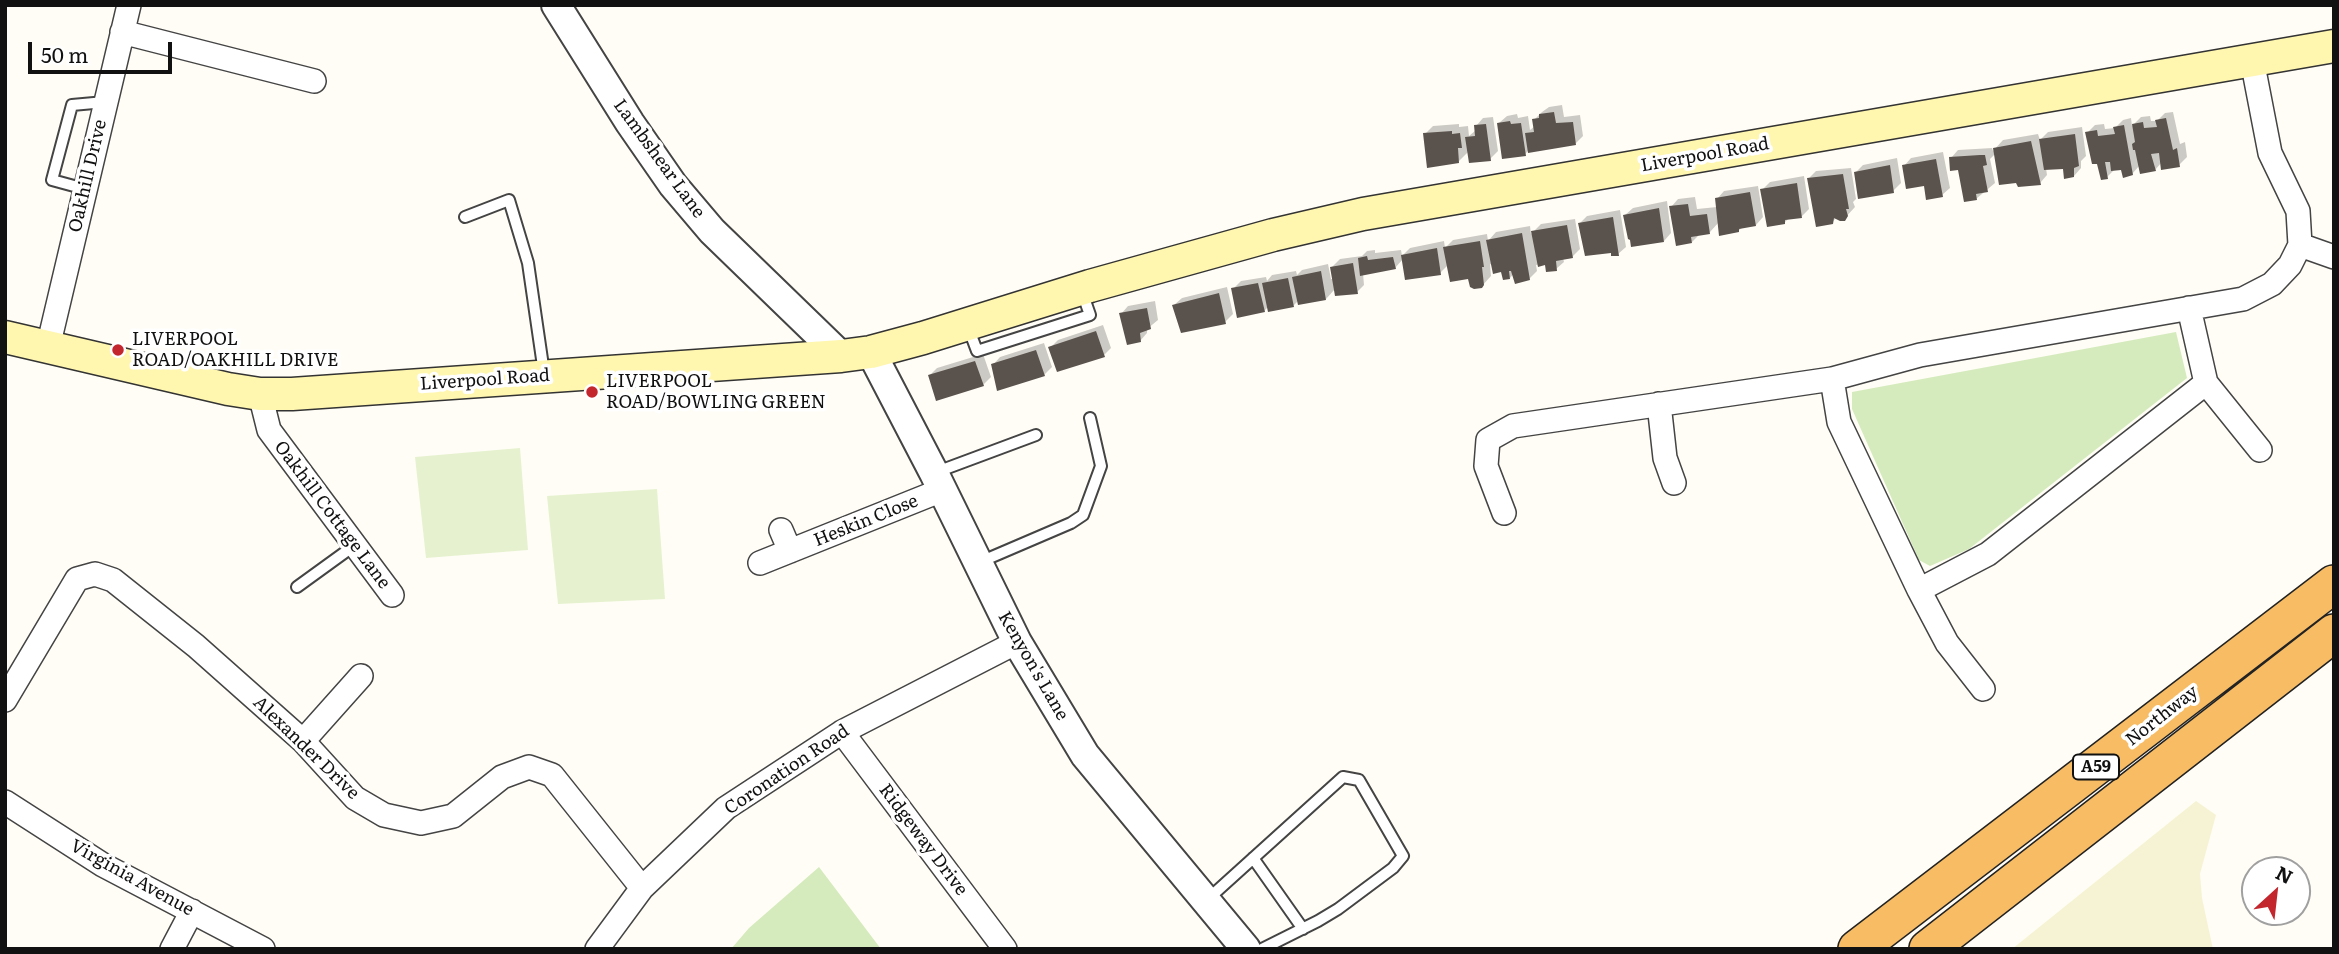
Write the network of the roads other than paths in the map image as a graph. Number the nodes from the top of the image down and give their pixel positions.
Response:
1 (129, 5) edge
2 (556, 5) edge
3 (122, 33) junction
4 (2334, 46) edge
5 (2252, 60) junction
6 (314, 81) dead end
7 (105, 102) junction
8 (85, 189) junction
9 (465, 218) dead end
10 (2300, 245) junction
11 (2334, 257) edge
12 (2189, 309) junction
13 (5, 338) edge
14 (48, 347) junction
15 (856, 354) junction
16 (544, 376) junction
17 (1832, 379) junction
18 (2206, 383) junction
19 (260, 394) junction
20 (1659, 404) junction
21 (1090, 418) dead end
22 (1036, 435) dead end
23 (2260, 450) dead end
24 (938, 481) junction
25 (1674, 483) dead end
26 (1504, 513) dead end
27 (781, 530) dead end
28 (355, 545) junction
29 (790, 551) junction
30 (978, 563) junction
31 (760, 564) dead end
32 (2334, 584) edge
33 (297, 587) dead end
34 (1919, 590) junction
35 (392, 595) dead end
36 (2334, 632) edge
37 (1017, 642) junction
38 (361, 676) dead end
39 (1983, 689) dead end
40 (5, 700) edge
41 (842, 732) junction
42 (303, 740) junction
43 (5, 802) edge
44 (1253, 858) junction
45 (642, 888) junction
46 (1206, 900) junction
47 (192, 911) junction
48 (1303, 929) junction
49 (172, 949) edge
50 (262, 949) edge
51 (597, 949) edge
52 (1004, 949) edge
53 (1245, 949) edge
54 (1262, 949) edge
55 (1857, 949) edge
56 (1928, 949) edge

1 - 3 street, Oakhill Drive
2 - 15 street, Lambshear Lane
3 - 6 street
3 - 7 street, Oakhill Drive
4 - 5 main road, Liverpool Road
5 - 10 street
5 - 15 main road, Liverpool Road
7 - 8 street, Oakhill Drive
7 - 8 lane
8 - 14 street, Oakhill Drive
9 - 16 lane
10 - 11 street
10 - 12 street
12 - 17 street
12 - 18 street
13 - 14 main road, Liverpool Road
14 - 19 main road, Liverpool Road
15 - 16 main road, Liverpool Road
15 - 24 street, Kenyon's Lane
16 - 19 main road, Liverpool Road
17 - 20 street
17 - 34 street
18 - 23 street
18 - 34 street
19 - 28 street, Oakhill Cottage Lane
20 - 25 street
20 - 26 street
21 - 30 lane
22 - 24 lane
24 - 29 street, Heskin Close
24 - 30 street, Kenyon's Lane
27 - 29 street
28 - 33 lane
28 - 35 street, Oakhill Cottage Lane
29 - 31 street, Heskin Close
30 - 37 street, Kenyon's Lane
32 - 55 highway, Northway / A59
34 - 39 street
36 - 56 highway, A59
37 - 41 street, Coronation Road
37 - 46 street, Kenyon's Lane
38 - 42 street
40 - 42 street, Alexander Drive
41 - 45 street, Coronation Road
41 - 52 street, Ridgeway Drive
42 - 45 street, Alexander Drive
43 - 47 street, Virginia Avenue
44 - 46 lane
44 - 48 lane
44 - 48 lane
45 - 51 street, Coronation Road
46 - 53 street, Kenyon's Lane
47 - 49 street
47 - 50 street, Virginia Avenue
48 - 54 lane

